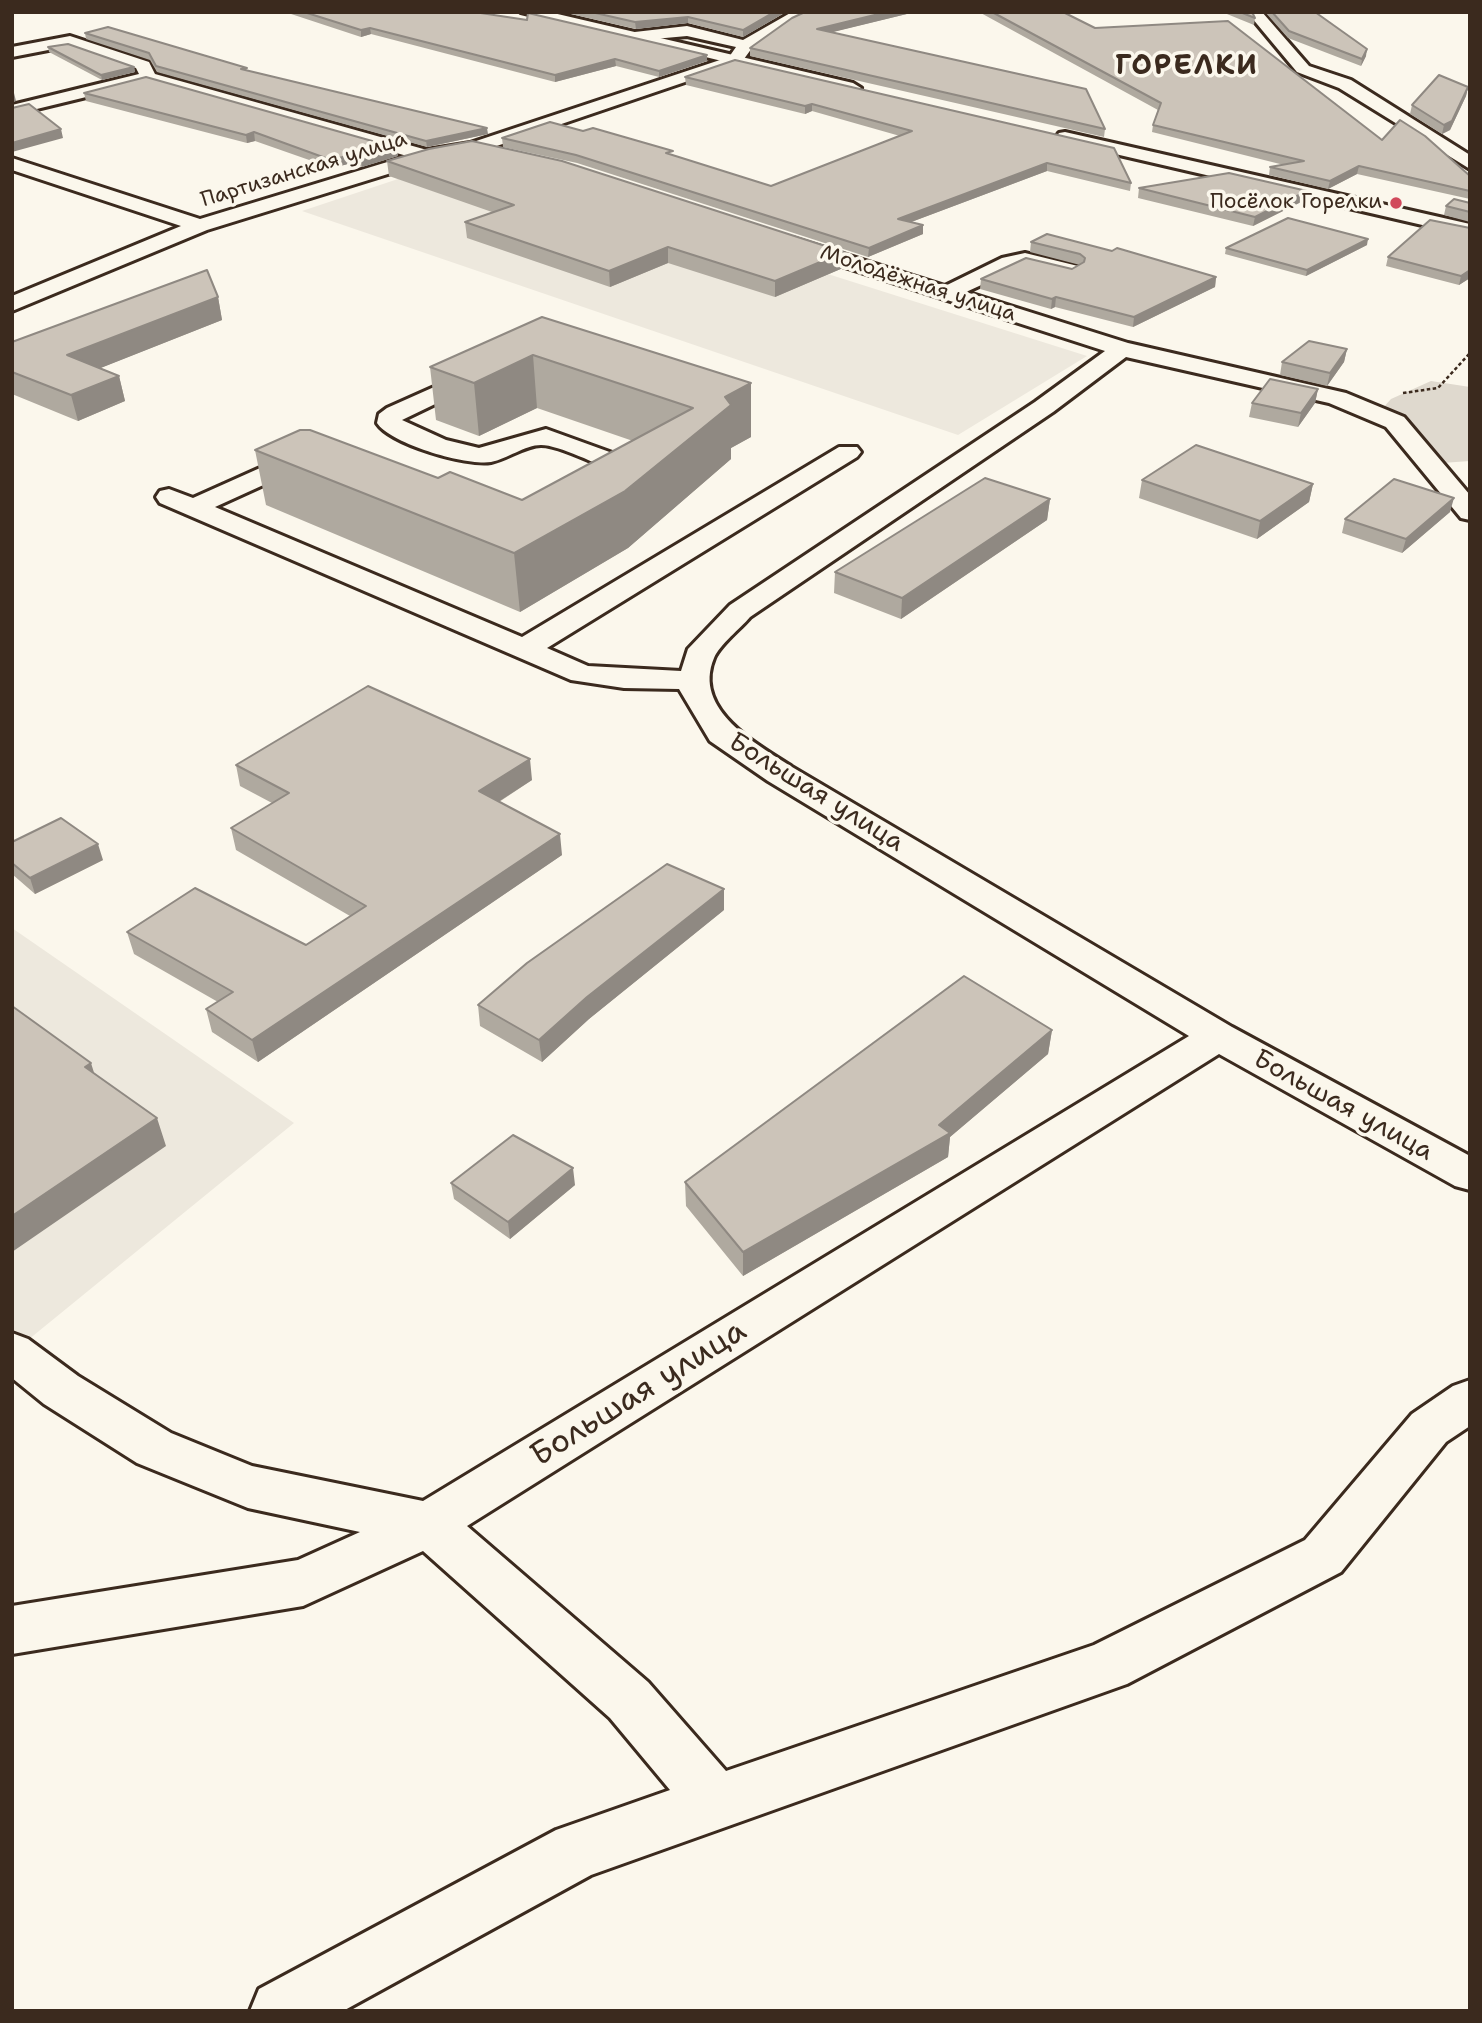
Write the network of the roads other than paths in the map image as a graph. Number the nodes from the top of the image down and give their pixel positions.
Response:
1 (528, 12) edge
2 (808, 12) edge
3 (1254, 12) edge
4 (802, 13) edge
5 (12, 52) edge
6 (741, 53) junction
7 (148, 77) junction
8 (870, 92) edge
9 (12, 110) edge
10 (1045, 132) edge
11 (473, 148) junction
12 (427, 156) junction
13 (509, 156) edge
14 (1470, 162) edge
15 (12, 164) edge
16 (200, 226) junction
17 (1470, 230) edge
18 (779, 239) edge
19 (1071, 270) edge
20 (947, 293) junction
21 (12, 304) edge
22 (1122, 349) junction
23 (503, 363) edge
24 (848, 452) dead end
25 (332, 458) edge
26 (591, 498) edge
27 (1470, 512) edge
28 (524, 649) junction
29 (695, 680) junction
30 (1217, 1036) junction
31 (1470, 1175) edge
32 (12, 1352) edge
33 (1470, 1400) edge
34 (428, 1524) junction
35 (12, 1630) edge
36 (716, 1802) junction
37 (281, 2011) edge

1 - 6 street
2 - 4 street, Партизанская улица
3 - 14 street
4 - 6 street, Партизанская улица
5 - 7 street
6 - 8 street
6 - 11 street, Партизанская улица
7 - 9 street
7 - 12 street
10 - 17 street
11 - 12 street, Партизанская улица
11 - 13 street
12 - 16 street, Партизанская улица
15 - 16 street
16 - 21 street, Партизанская улица
18 - 20 street, Молодёжная улица
19 - 20 street
20 - 22 street, Молодёжная улица
22 - 27 street, Молодёжная улица
22 - 29 street
23 - 26 street
24 - 28 street
25 - 28 street
28 - 29 street
29 - 30 street, Большая улица
30 - 31 street, Большая улица
30 - 34 street, Большая улица
32 - 34 street
33 - 36 street
34 - 35 street, Большая улица
34 - 36 street
36 - 37 street

